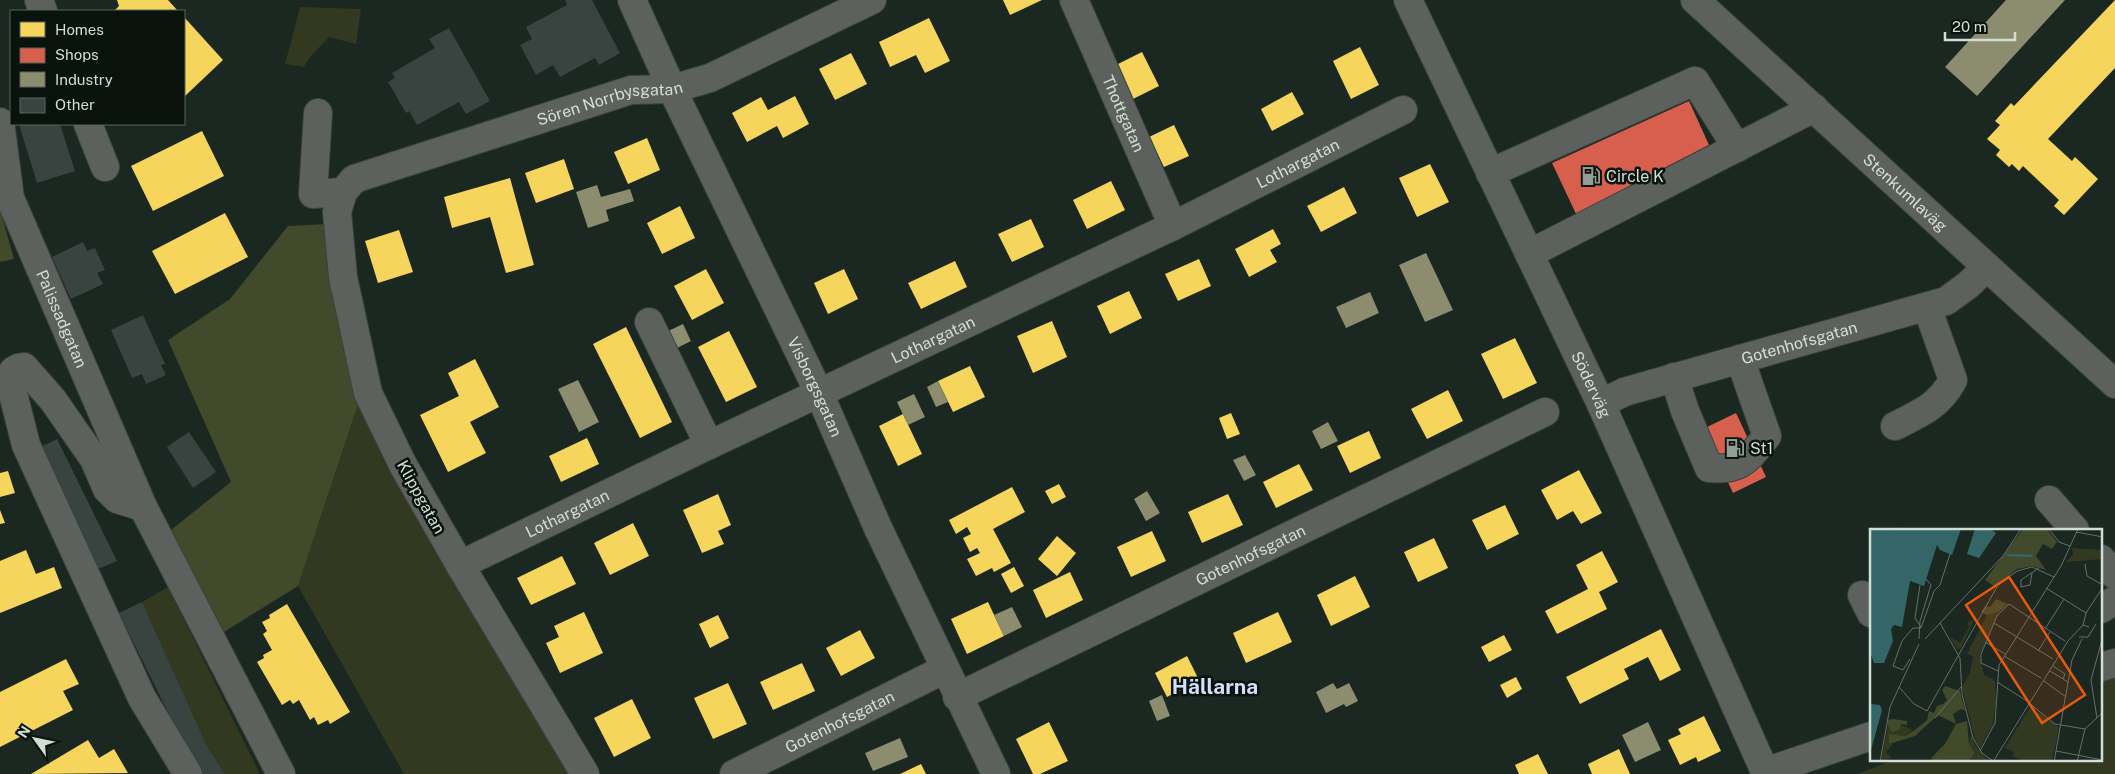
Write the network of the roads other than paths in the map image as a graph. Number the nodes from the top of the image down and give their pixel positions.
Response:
1 (632, 0) edge
2 (872, 0) edge
3 (1074, 0) edge
4 (1408, 0) edge
5 (1695, 0) edge
6 (672, 89) junction
7 (1814, 108) junction
8 (1403, 110) dead end
9 (318, 113) dead end
10 (0, 122) edge
11 (88, 125) edge
12 (1737, 148) junction
13 (105, 167) dead end
14 (1490, 173) junction
15 (343, 192) junction
16 (1173, 226) junction
17 (1529, 254) junction
18 (1987, 267) junction
19 (1927, 306) junction
20 (649, 322) dead end
21 (1740, 359) junction
22 (1674, 377) junction
23 (2115, 384) edge
24 (819, 393) junction
25 (1601, 404) junction
26 (1545, 412) dead end
27 (1895, 426) dead end
28 (709, 445) junction
29 (2048, 500) dead end
30 (143, 507) junction
31 (2074, 529) edge
32 (2102, 560) edge
33 (460, 566) junction
34 (2115, 575) edge
35 (2115, 600) edge
36 (2102, 608) edge
37 (2115, 663) edge
38 (2102, 667) edge
39 (945, 669) junction
40 (958, 697) junction
41 (1870, 736) edge
42 (1766, 773) edge
43 (188, 774) edge
44 (281, 774) edge
45 (585, 774) edge
46 (734, 774) edge
47 (996, 774) edge

1 - 6 street, Visborgsgatan
2 - 6 street, Sören Norrbysgatan
3 - 16 street, Thottgatan
4 - 14 main road, Söderväg
5 - 7 street, Stenkumlaväg
6 - 15 street, Sören Norrbysgatan
6 - 24 street, Visborgsgatan
7 - 12 street
7 - 18 street, Stenkumlaväg
8 - 16 street, Lothargatan
9 - 15 street
10 - 30 street, Palissadgatan
11 - 13 street
12 - 14 street
12 - 17 street
14 - 17 main road, Söderväg
15 - 33 street, Klippgatan
16 - 24 street, Lothargatan
17 - 25 main road, Söderväg
18 - 19 street, Gotenhofsgatan
18 - 23 street, Stenkumlaväg
19 - 21 street, Gotenhofsgatan
19 - 27 street
20 - 28 street
21 - 22 street, Gotenhofsgatan
21 - 22 street
22 - 25 street, Gotenhofsgatan
24 - 28 street, Lothargatan
24 - 39 street, Visborgsgatan
25 - 42 main road, Söderväg
26 - 40 street, Gotenhofsgatan
28 - 33 street, Lothargatan
29 - 31 street
30 - 43 street
30 - 44 street, Palissadgatan
32 - 34 street
33 - 45 street, Klippgatan
35 - 36 street
37 - 38 street
39 - 40 street, Visborgsgatan
39 - 46 street, Gotenhofsgatan
40 - 47 street, Visborgsgatan
41 - 42 street

